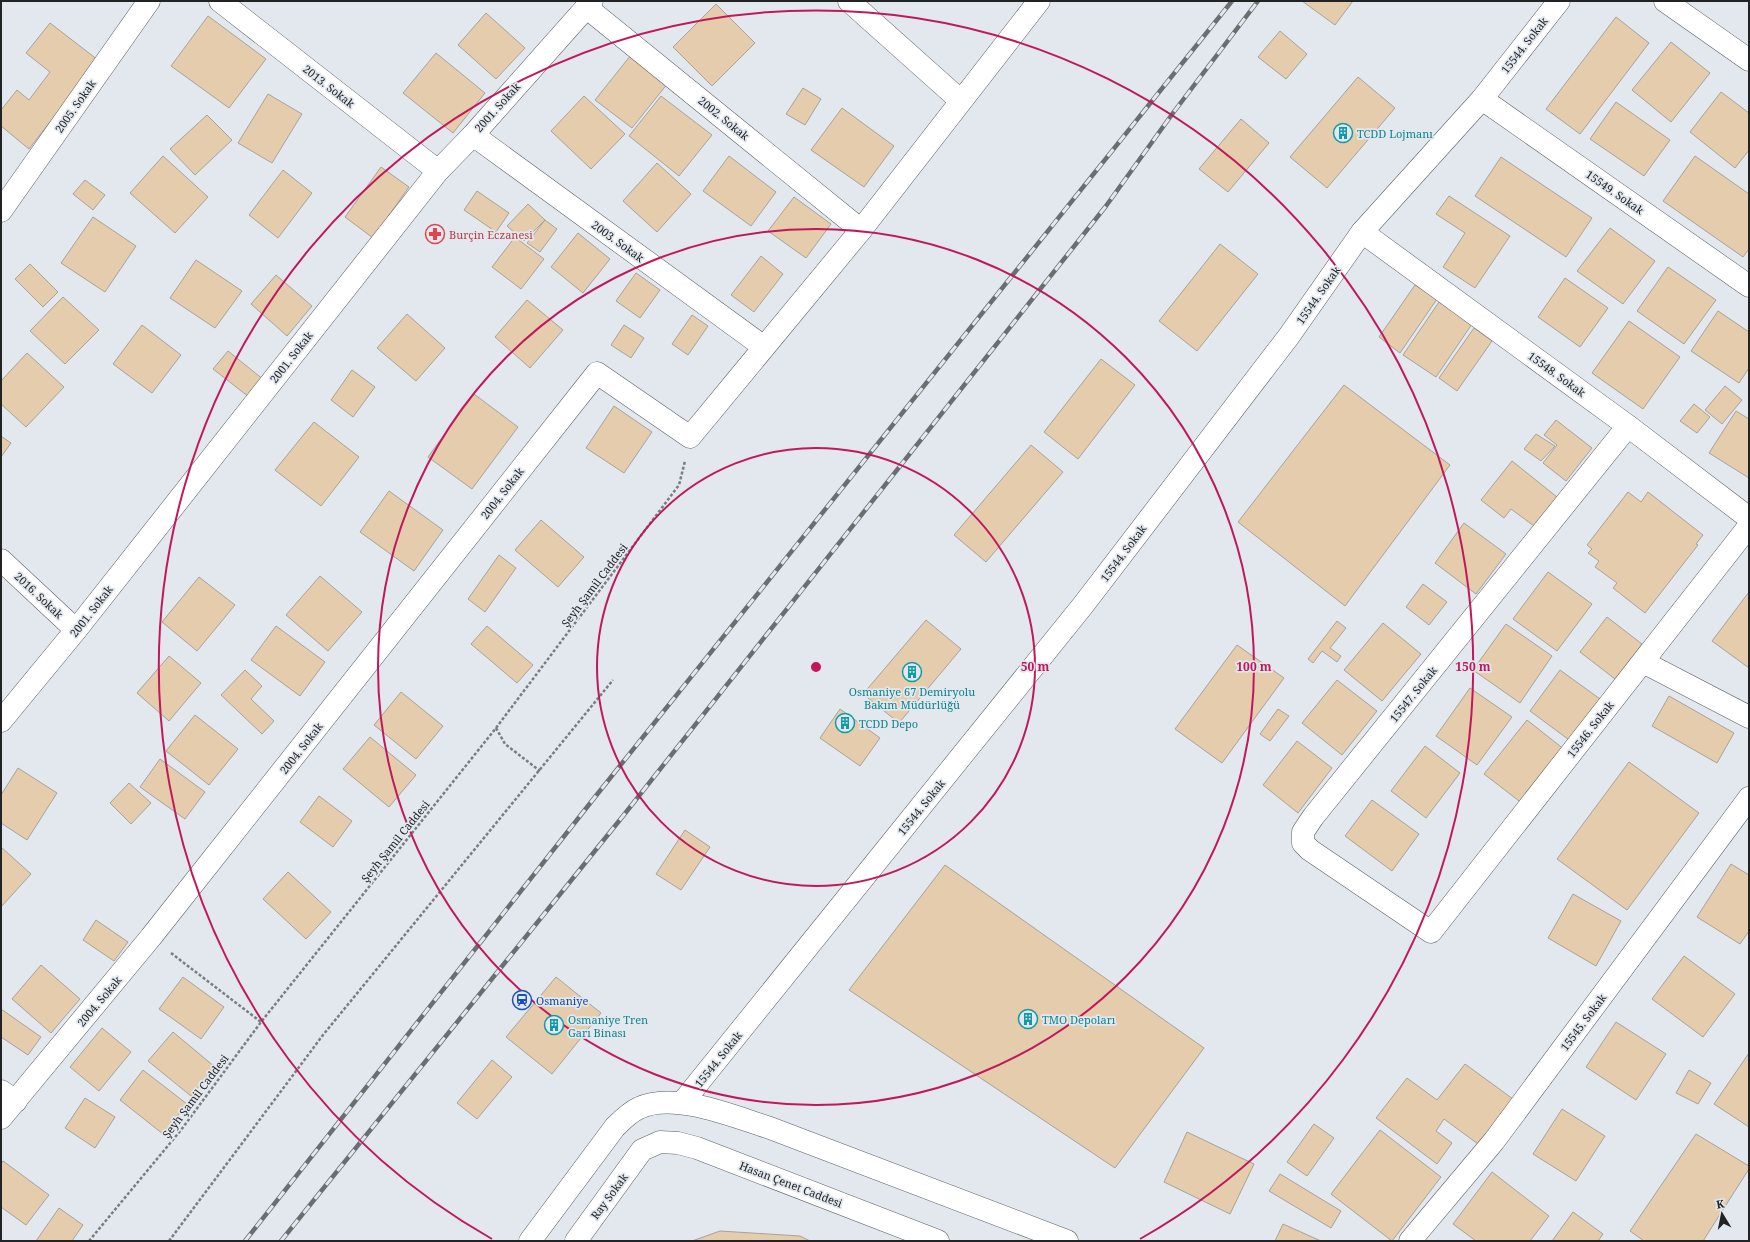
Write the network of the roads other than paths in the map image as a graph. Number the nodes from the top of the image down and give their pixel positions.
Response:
1 (149, 1) edge
2 (220, 1) edge
3 (849, 1) edge
4 (1039, 1) edge
5 (1559, 1) edge
6 (1665, 1) edge
7 (589, 4) edge
8 (1749, 60) edge
9 (1482, 99) junction
10 (961, 101) junction
11 (473, 135) junction
12 (438, 171) junction
13 (1, 211) edge
14 (861, 230) junction
15 (1362, 232) junction
16 (1749, 286) edge
17 (764, 347) junction
18 (1628, 426) junction
19 (1749, 518) edge
20 (1749, 526) edge
21 (1, 560) edge
22 (76, 630) junction
23 (1643, 662) junction
24 (1749, 717) edge
25 (1, 721) edge
26 (1749, 798) edge
27 (1431, 932) joint
28 (8, 1096) edge
29 (682, 1103) junction
30 (1, 1118) edge
31 (642, 1150) joint
32 (530, 1241) edge
33 (576, 1241) edge
34 (938, 1241) edge
35 (1067, 1241) edge
36 (1410, 1241) edge

1 - 13 street, 2005. Sokak
2 - 12 street, 2013. Sokak
3 - 10 street
4 - 10 street
5 - 9 street, 15544. Sokak
6 - 8 street
7 - 11 street, 2001. Sokak
7 - 14 street, 2002. Sokak
9 - 15 street, 15544. Sokak
9 - 16 street, 15549. Sokak
10 - 14 street
11 - 12 street, 2001. Sokak
11 - 17 street, 2003. Sokak
12 - 22 street, 2001. Sokak
14 - 17 street
15 - 18 street, 15548. Sokak
15 - 29 street, 15544. Sokak
17 - 28 street, 2004. Sokak
18 - 19 street, 15548. Sokak
18 - 27 street, 15547. Sokak
20 - 23 street, 15546. Sokak
21 - 22 street, 2016. Sokak
22 - 25 street, 2001. Sokak
23 - 24 street
23 - 27 street, 15546. Sokak
26 - 36 street, 15545. Sokak
28 - 30 street, 2004. Sokak
29 - 32 street
29 - 35 street
31 - 33 street, Ray Sokak
31 - 34 street, Hasan Çenet Caddesi

